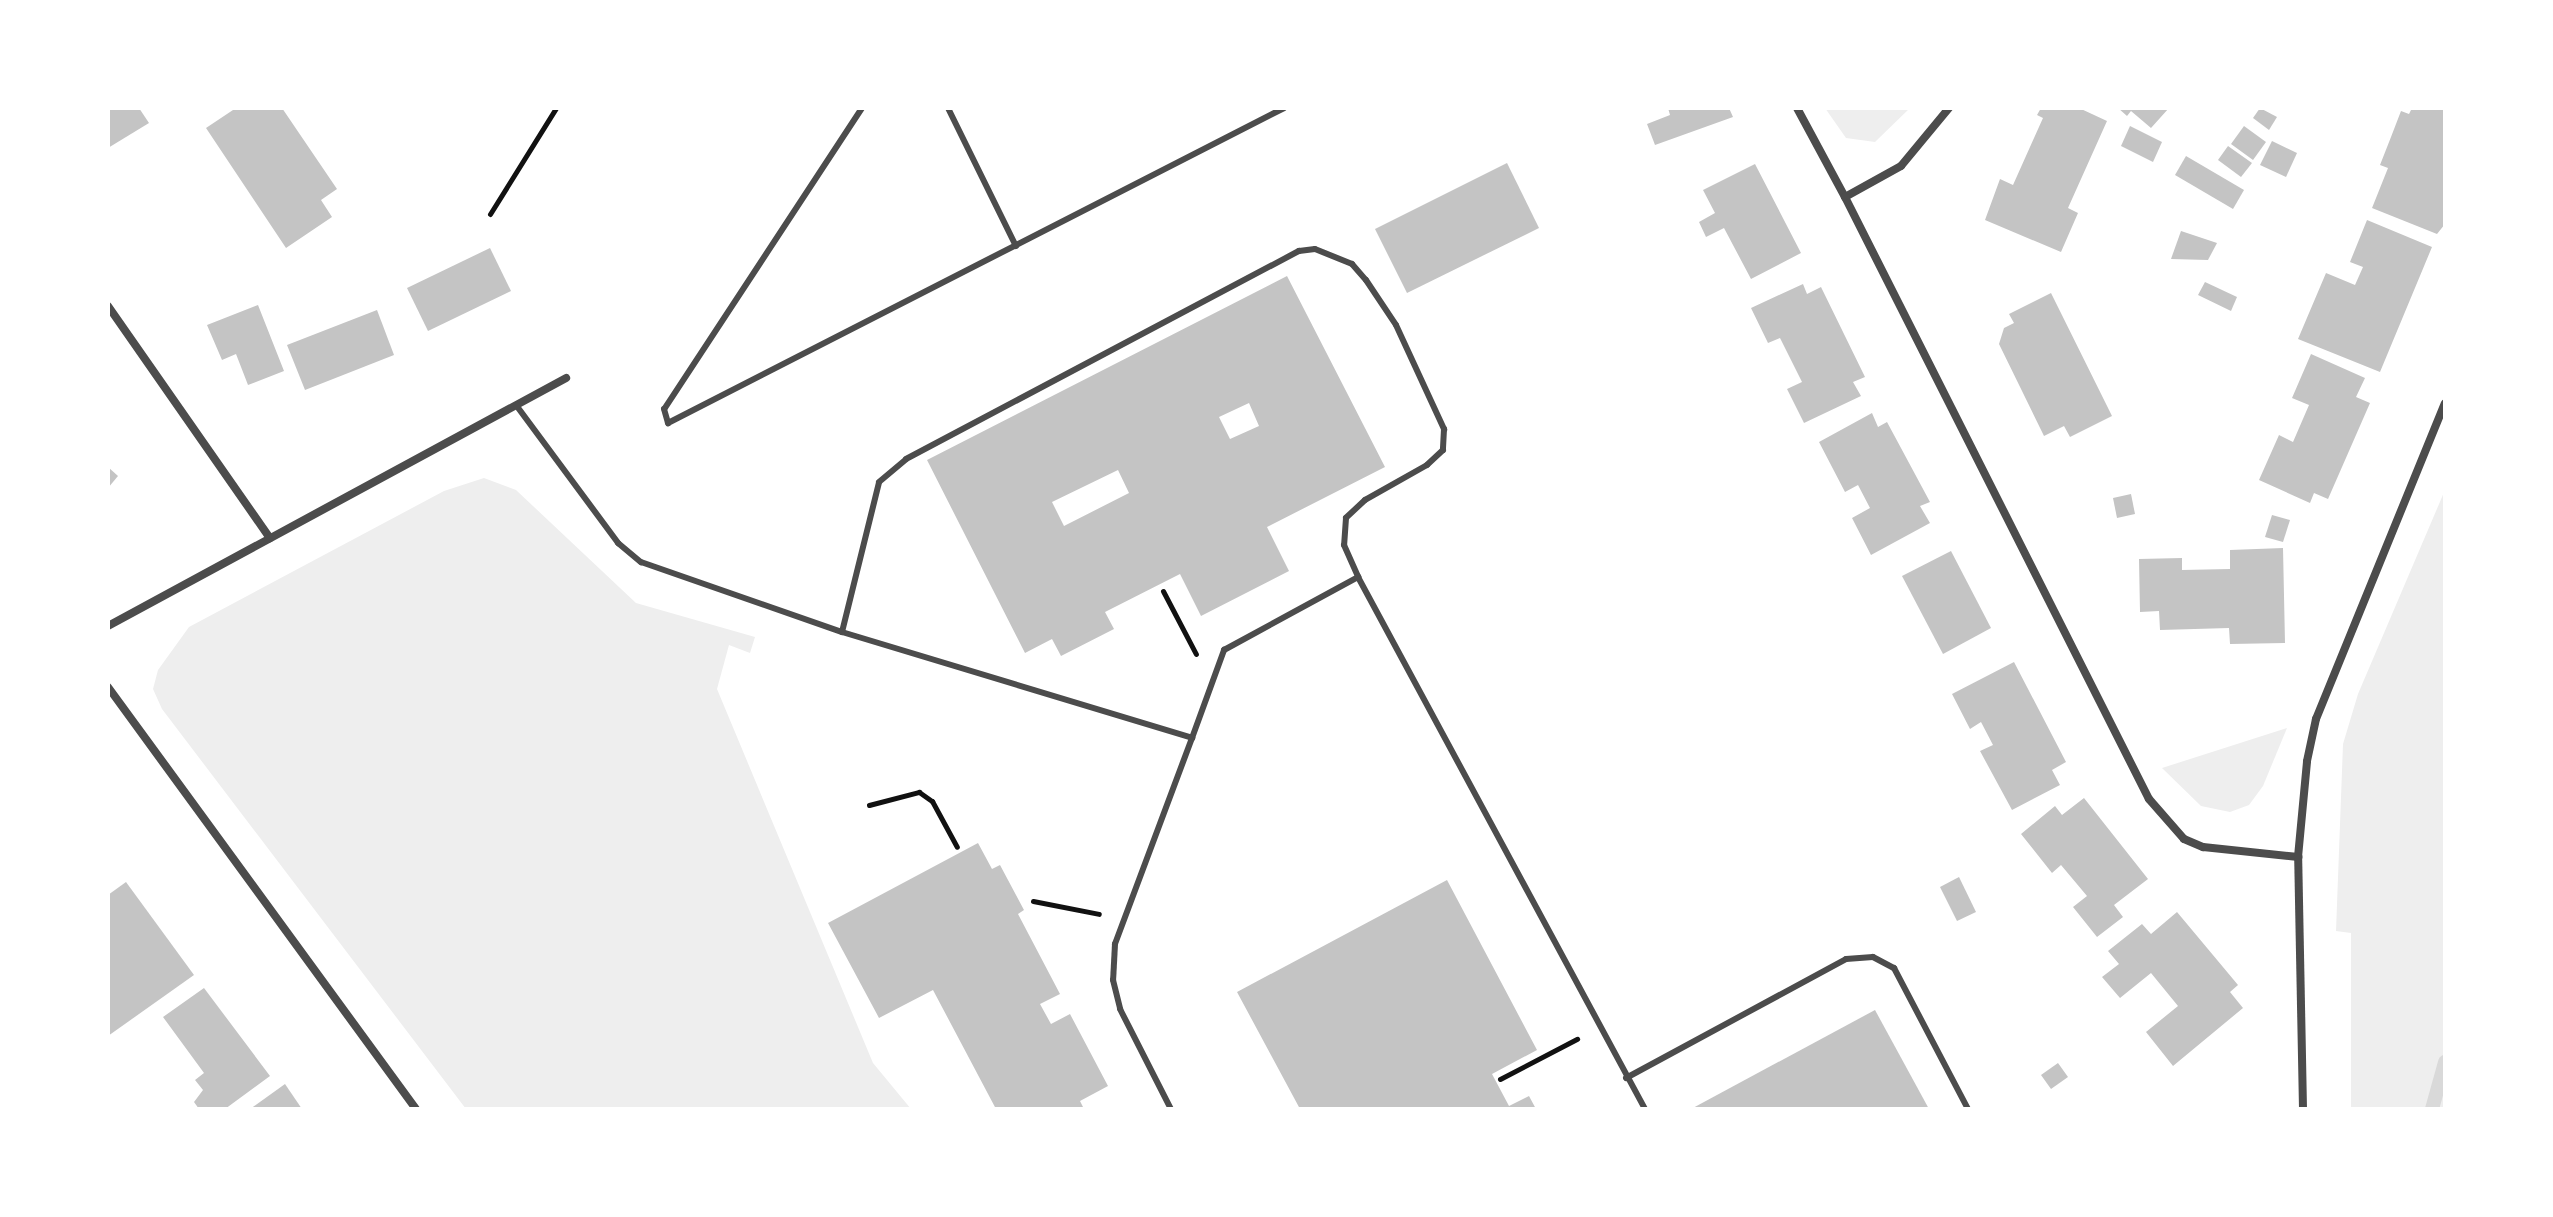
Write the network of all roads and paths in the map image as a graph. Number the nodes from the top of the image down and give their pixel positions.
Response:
1 (556, 108) edge
2 (862, 108) edge
3 (948, 108) edge
4 (1284, 108) edge
5 (1797, 108) edge
6 (1949, 108) edge
7 (1845, 197) junction
8 (490, 214) dead end
9 (1016, 246) junction
10 (108, 306) edge
11 (566, 378) dead end
12 (2445, 403) edge
13 (516, 405) junction
14 (270, 538) junction
15 (1358, 577) junction
16 (1163, 591) dead end
17 (108, 626) edge
18 (842, 632) junction
19 (1211, 684) junction
20 (108, 687) edge
21 (1192, 738) junction
22 (869, 805) dead end
23 (957, 847) dead end
24 (2298, 857) junction
25 (1033, 901) dead end
26 (1125, 918) junction
27 (1599, 1027) junction
28 (1626, 1078) junction
29 (1500, 1079) dead end
30 (416, 1109) edge
31 (1171, 1109) edge
32 (1645, 1109) edge
33 (1968, 1109) edge
34 (2303, 1109) edge

1 - 8 path
2 - 9 lane
3 - 9 lane
4 - 9 lane
5 - 7 street
6 - 7 street
7 - 24 street
10 - 14 street
11 - 13 street
12 - 24 street
13 - 14 street
13 - 18 lane
14 - 17 street
15 - 18 lane
15 - 19 lane
15 - 27 lane
16 - 19 path
18 - 21 lane
19 - 21 lane
20 - 30 street
21 - 26 lane
22 - 23 path
24 - 34 street
25 - 26 path
26 - 31 lane
27 - 28 lane
27 - 29 path
28 - 32 lane
28 - 33 lane

